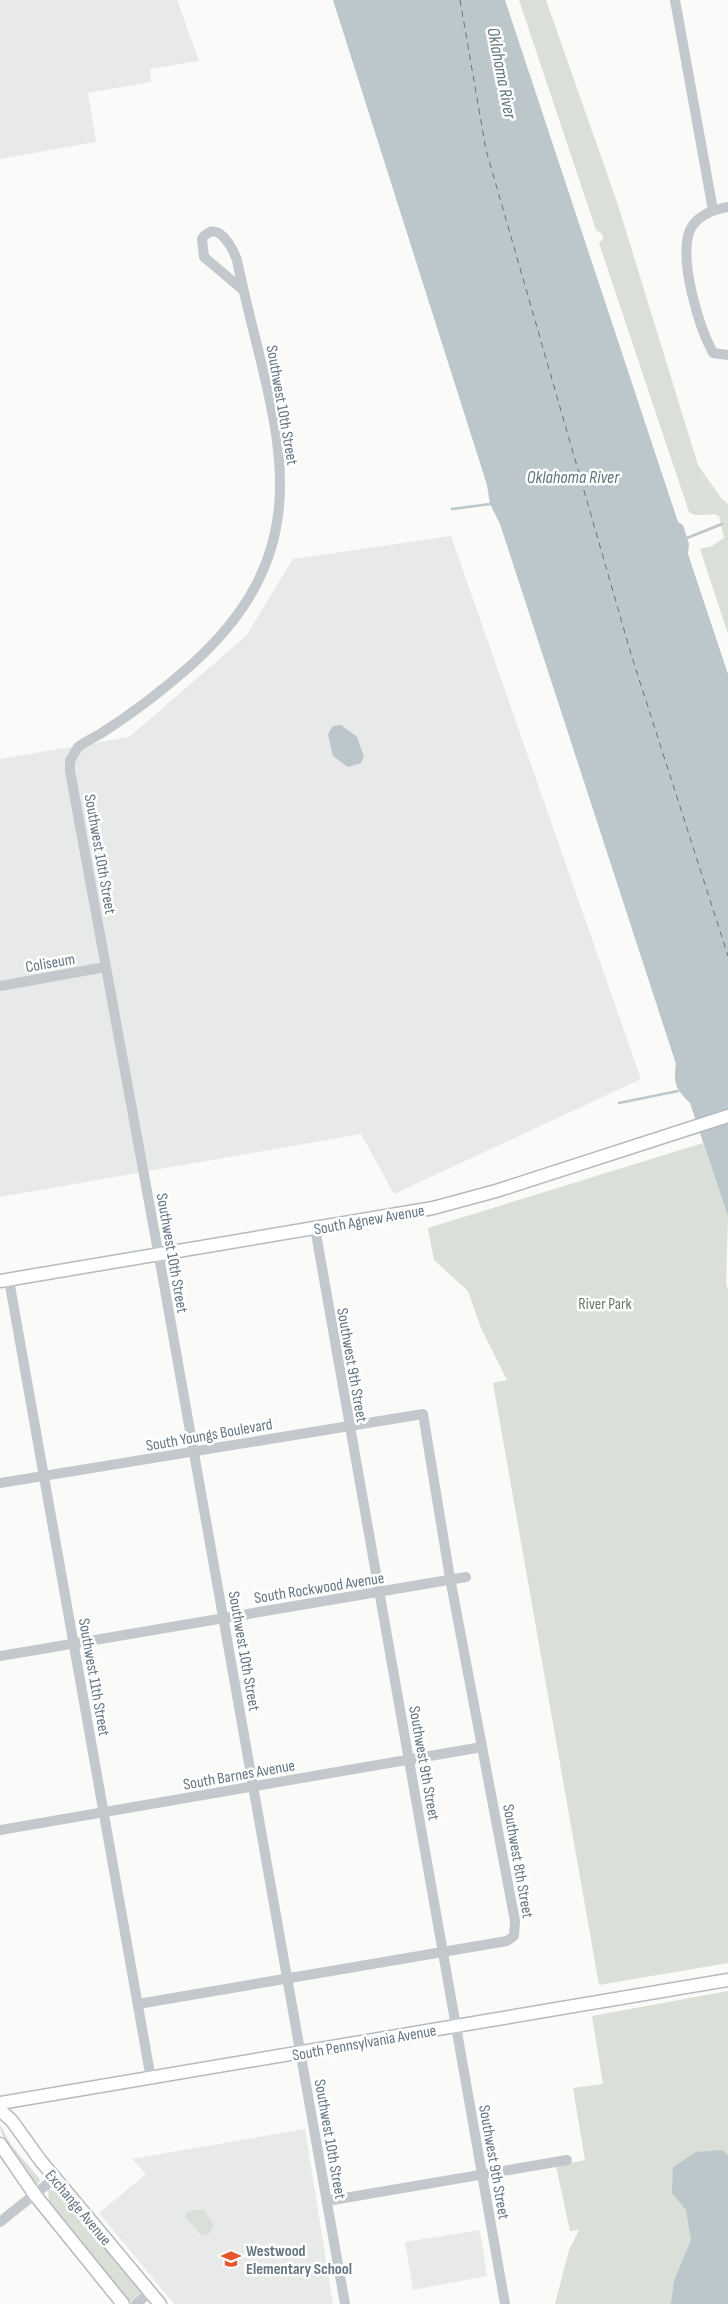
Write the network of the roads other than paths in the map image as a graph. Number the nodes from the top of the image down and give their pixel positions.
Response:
1 (676, 0) edge
2 (728, 207) edge
3 (713, 210) junction
4 (243, 290) junction
5 (728, 355) edge
6 (105, 967) junction
7 (0, 986) edge
8 (728, 1116) edge
9 (315, 1228) junction
10 (159, 1255) junction
11 (5, 1280) edge
12 (423, 1414) joint
13 (348, 1425) junction
14 (193, 1452) junction
15 (44, 1476) junction
16 (0, 1483) edge
17 (466, 1577) dead end
18 (450, 1578) junction
19 (380, 1592) junction
20 (223, 1618) junction
21 (74, 1643) junction
22 (0, 1656) edge
23 (482, 1747) junction
24 (409, 1761) junction
25 (254, 1787) junction
26 (104, 1812) junction
27 (0, 1830) edge
28 (442, 1951) junction
29 (288, 1979) junction
30 (728, 1980) edge
31 (138, 2004) junction
32 (456, 2026) junction
33 (301, 2053) junction
34 (151, 2079) junction
35 (0, 2103) edge
36 (0, 2110) edge
37 (0, 2144) edge
38 (4, 2156) edge
39 (567, 2160) dead end
40 (482, 2175) junction
41 (56, 2178) junction
42 (34, 2195) junction
43 (327, 2201) junction
44 (0, 2222) edge
45 (150, 2292) junction
46 (123, 2304) edge
47 (136, 2304) edge
48 (160, 2304) edge
49 (345, 2304) edge
50 (505, 2304) edge

1 - 3 street
2 - 3 street
3 - 5 street
4 - 4 street, Southwest 10th Street
4 - 6 street, Southwest 10th Street
6 - 7 street, Coliseum
6 - 10 street, Southwest 10th Street
8 - 9 main road, South Agnew Avenue
9 - 10 main road, South Agnew Avenue
9 - 13 street, Southwest 9th Street
10 - 11 main road, South Agnew Avenue
10 - 14 street, Southwest 10th Street
11 - 15 street, Southwest 11th Street
12 - 13 street, South Youngs Boulevard
12 - 18 street, Southwest 8th Street
13 - 14 street, South Youngs Boulevard
13 - 19 street, Southwest 9th Street
14 - 15 street, South Youngs Boulevard
14 - 20 street, Southwest 10th Street
15 - 16 street, South Youngs Boulevard
15 - 21 street, Southwest 11th Street
17 - 18 street, South Rockwood Avenue
18 - 19 street, South Rockwood Avenue
18 - 23 street, Southwest 8th Street
19 - 20 street, South Rockwood Avenue
19 - 24 street, Southwest 9th Street
20 - 21 street, South Rockwood Avenue
20 - 25 street, Southwest 10th Street
21 - 22 street, South Rockwood Avenue
21 - 26 street, Southwest 11th Street
23 - 24 street, South Barnes Avenue
23 - 28 street, Southwest 8th Street
24 - 25 street, South Barnes Avenue
24 - 28 street, Southwest 9th Street
25 - 26 street, South Barnes Avenue
25 - 29 street, Southwest 10th Street
26 - 27 street, South Barnes Avenue
26 - 31 street, Southwest 11th Street
28 - 29 street, Southwest 8th Street
28 - 32 street, Southwest 9th Street
29 - 31 street, Southwest 8th Street
29 - 33 street, Southwest 10th Street
30 - 32 main road, South Pennsylvania Avenue
31 - 34 street, Southwest 11th Street
32 - 33 main road, South Pennsylvania Avenue
32 - 40 street, Southwest 9th Street
33 - 34 main road, South Pennsylvania Avenue
33 - 43 street, Southwest 10th Street
34 - 35 main road, South Pennsylvania Avenue
36 - 41 main road, Exchange Avenue
37 - 38 main road, Exchange Avenue
38 - 42 main road, Exchange Avenue
39 - 40 street
40 - 43 street
40 - 50 street, Southwest 9th Street
41 - 42 street
41 - 45 main road, Exchange Avenue
42 - 44 street
42 - 46 main road, Exchange Avenue
43 - 49 street, Southwest 10th Street
45 - 47 street
45 - 48 main road, Exchange Avenue

